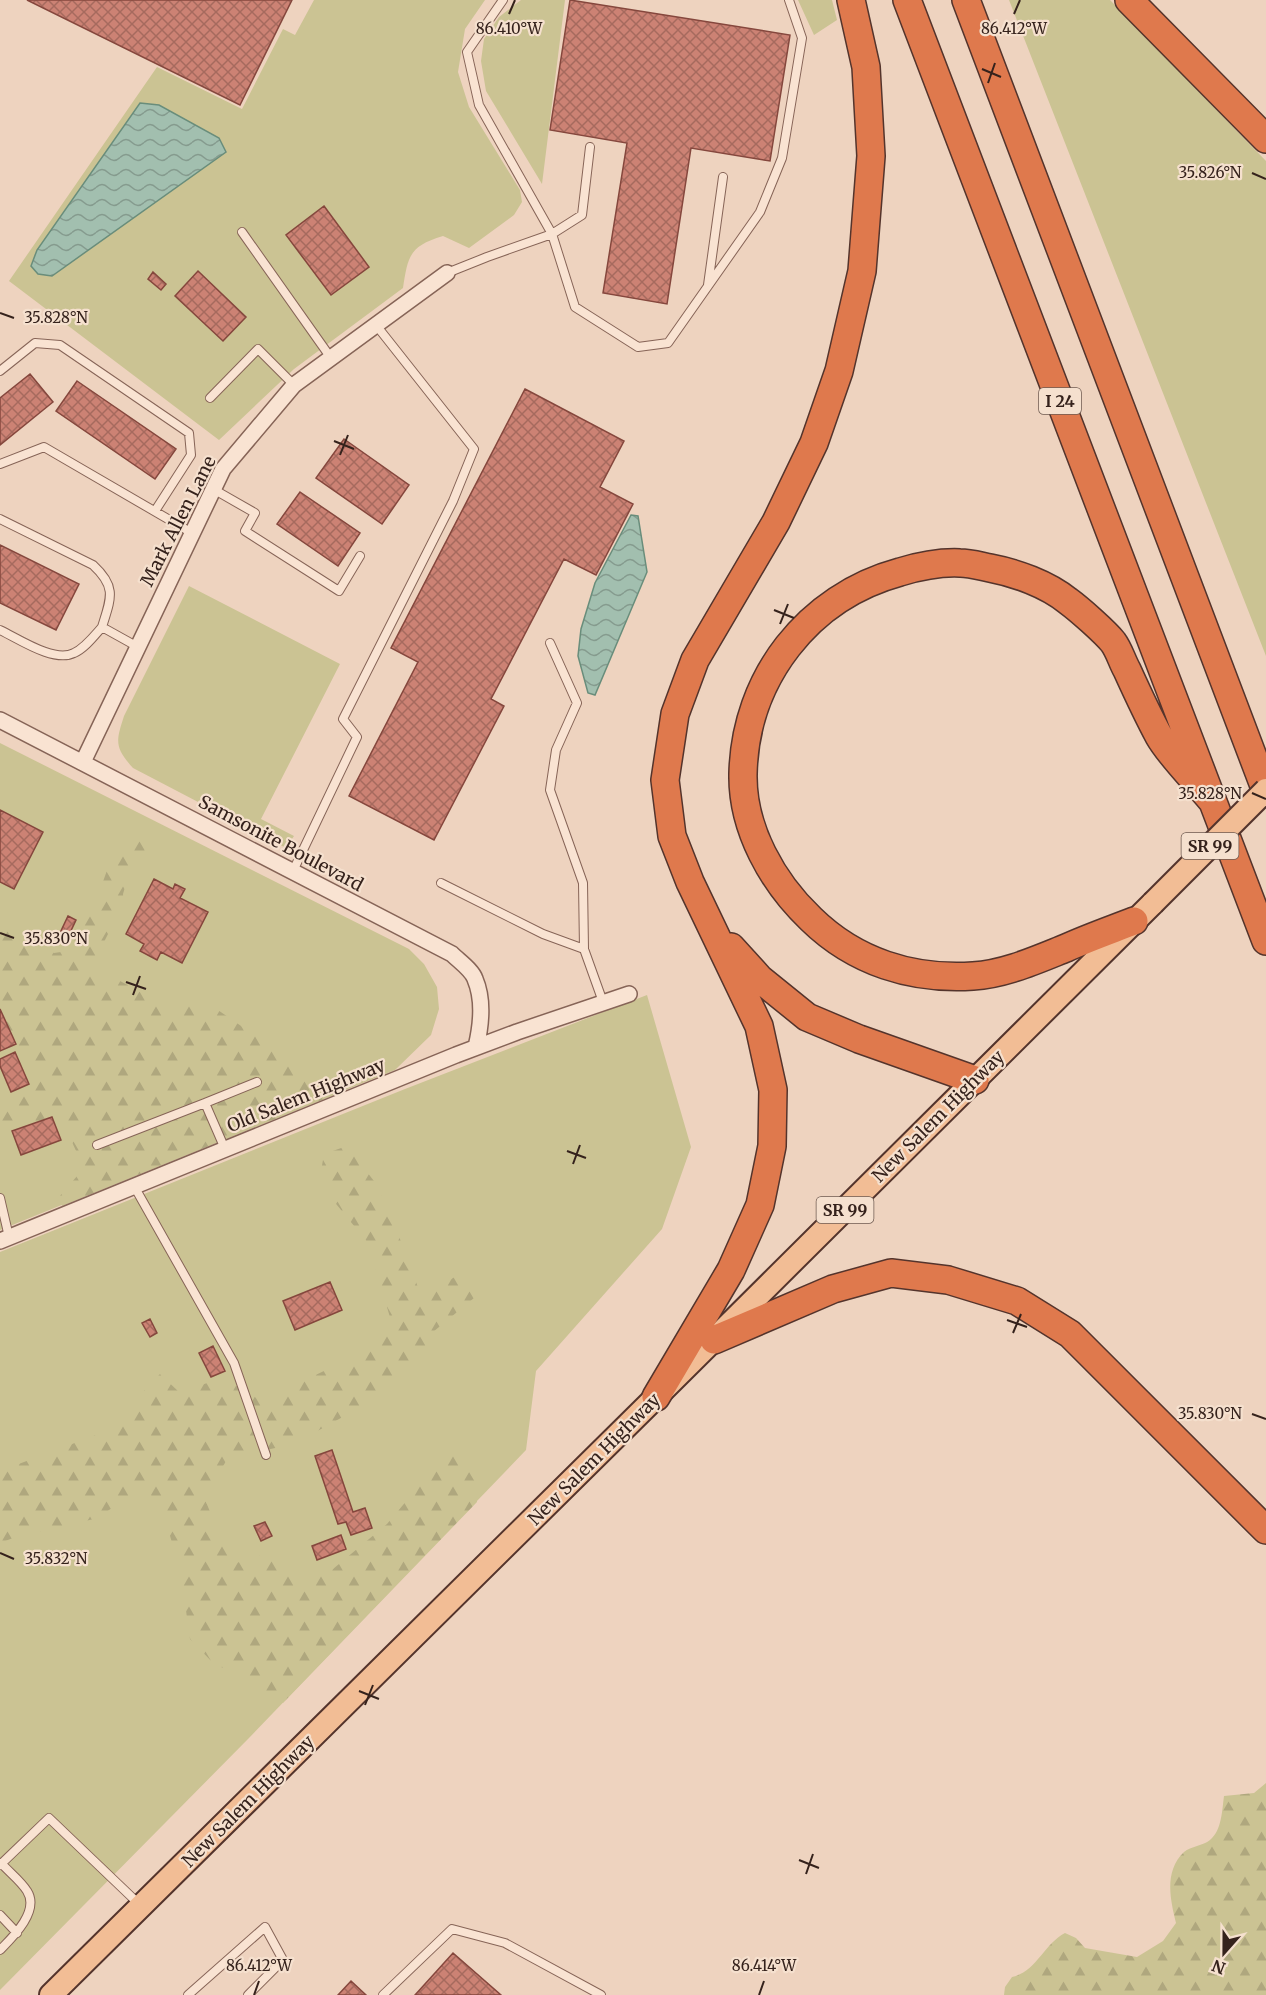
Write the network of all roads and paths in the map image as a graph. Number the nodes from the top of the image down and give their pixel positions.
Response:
1 (503, 0) edge
2 (789, 0) edge
3 (850, 0) edge
4 (907, 0) edge
5 (966, 0) edge
6 (1129, 0) edge
7 (1266, 139) edge
8 (590, 147) dead end
9 (723, 177) dead end
10 (242, 232) dead end
11 (552, 234) junction
12 (447, 273) joint
13 (707, 287) junction
14 (376, 325) junction
15 (331, 358) junction
16 (0, 371) edge
17 (294, 385) junction
18 (210, 398) dead end
19 (0, 464) edge
20 (213, 489) junction
21 (155, 511) junction
22 (0, 519) edge
23 (192, 533) junction
24 (360, 556) dead end
25 (102, 627) junction
26 (0, 630) edge
27 (550, 643) dead end
28 (138, 647) junction
29 (0, 720) edge
30 (83, 762) junction
31 (1266, 790) edge
32 (1213, 802) junction
33 (293, 871) junction
34 (441, 883) dead end
35 (1144, 912) junction
36 (712, 926) junction
37 (1266, 941) edge
38 (584, 949) junction
39 (629, 994) dead end
40 (603, 1002) junction
41 (476, 1047) junction
42 (975, 1080) junction
43 (257, 1082) dead end
44 (205, 1103) junction
45 (97, 1144) dead end
46 (225, 1149) junction
47 (134, 1186) junction
48 (0, 1198) edge
49 (5, 1239) edge
50 (714, 1340) junction
51 (656, 1397) junction
52 (266, 1455) dead end
53 (1266, 1530) edge
54 (1, 1864) edge
55 (141, 1906) junction
56 (0, 1915) edge
57 (17, 1933) junction
58 (0, 1949) edge
59 (51, 1995) edge
60 (188, 1995) edge
61 (248, 1995) edge
62 (384, 1995) edge
63 (601, 1995) edge

1 - 11 lane
2 - 13 lane
3 - 36 highway
4 - 32 highway, I 24
5 - 31 highway
6 - 7 highway
8 - 11 lane
9 - 13 lane
10 - 15 lane
11 - 12 lane
11 - 13 lane
12 - 14 street, Mark Allen Lane
14 - 15 street, Mark Allen Lane
14 - 33 lane
15 - 17 street, Mark Allen Lane
16 - 21 lane
17 - 18 lane
17 - 20 street, Mark Allen Lane
19 - 21 lane
20 - 23 street, Mark Allen Lane
20 - 24 lane
21 - 23 lane
22 - 25 lane
23 - 28 street, Mark Allen Lane
25 - 26 lane
25 - 28 lane
27 - 38 lane
28 - 30 street, Mark Allen Lane
29 - 30 street, Samsonite Boulevard
30 - 33 street, Samsonite Boulevard
31 - 35 main road, New Salem Highway / SR 99, bridge
32 - 35 highway
32 - 37 highway, I 24
33 - 41 street, Samsonite Boulevard
34 - 38 lane
35 - 42 main road, New Salem Highway / SR 99
36 - 42 highway
36 - 51 highway
38 - 40 lane
39 - 40 street, Old Salem Highway
40 - 41 street, Old Salem Highway
41 - 46 street, Old Salem Highway
42 - 50 main road, New Salem Highway / SR 99
43 - 44 lane
44 - 45 lane
44 - 46 lane
46 - 47 street, Old Salem Highway
47 - 49 street, Old Salem Highway
47 - 52 lane
48 - 49 lane
50 - 51 main road, New Salem Highway / SR 99
50 - 53 highway
51 - 55 main road, New Salem Highway / SR 99
54 - 55 lane
54 - 57 lane
55 - 59 main road, New Salem Highway / SR 99
56 - 57 lane
57 - 58 lane
60 - 61 lane
62 - 63 lane

